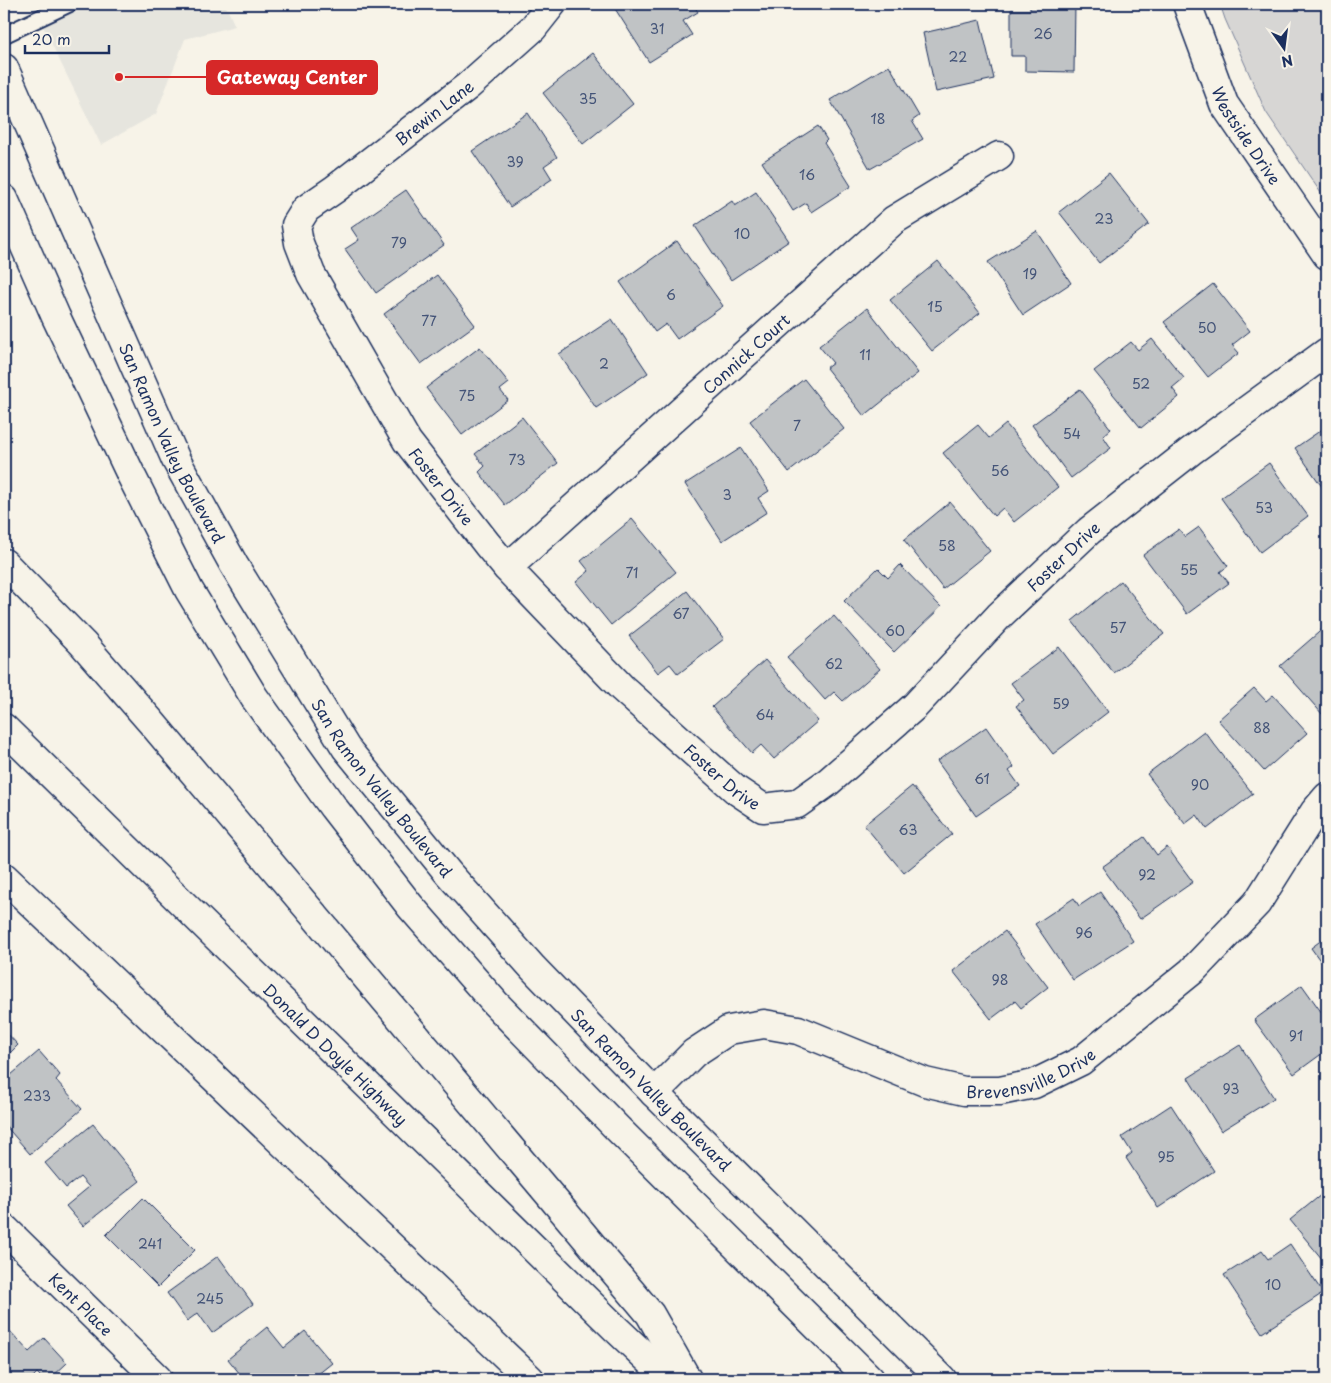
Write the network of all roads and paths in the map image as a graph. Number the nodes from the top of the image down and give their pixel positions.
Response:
1 (69, 4) edge
2 (552, 4) edge
3 (1187, 4) edge
4 (4, 35) edge
5 (4, 68) edge
6 (999, 156) dead end
7 (4, 200) edge
8 (306, 209) joint
9 (1327, 255) edge
10 (1327, 352) edge
11 (4, 563) edge
12 (507, 568) junction
13 (4, 728) edge
14 (1327, 797) edge
15 (4, 877) edge
16 (654, 1093) junction
17 (4, 1228) edge
18 (158, 1379) edge
19 (530, 1379) edge
20 (669, 1379) edge
21 (687, 1379) edge
22 (870, 1379) edge
23 (942, 1379) edge

1 - 4 lane
2 - 8 main road, Brewin Lane
3 - 9 main road, Westside Drive
5 - 16 main road, San Ramon Valley Boulevard
6 - 12 main road, Connick Court
7 - 22 main road
8 - 12 main road, Foster Drive
10 - 12 main road, Foster Drive
11 - 21 main road
13 - 20 main road, Donald D Doyle Highway
14 - 16 main road, Brevensville Drive
15 - 19 main road
16 - 23 main road, San Ramon Valley Boulevard
17 - 18 main road, Kent Place

